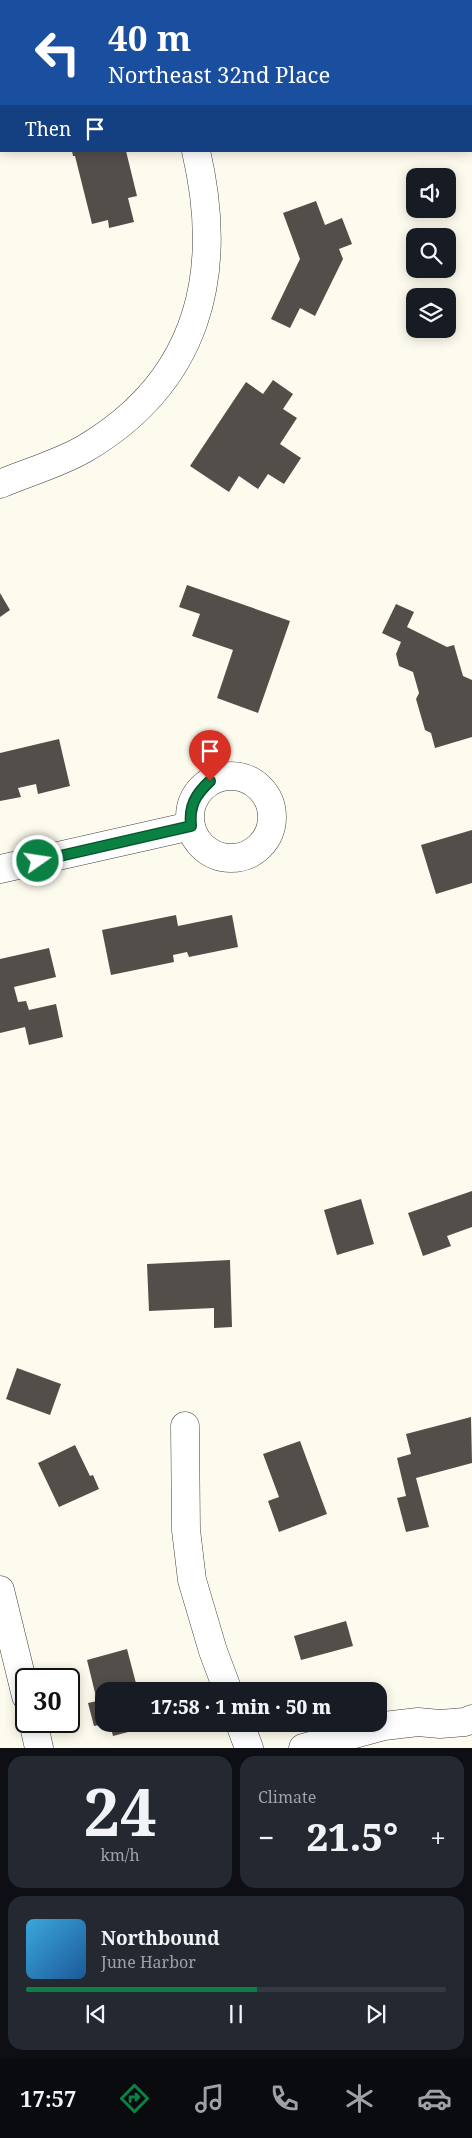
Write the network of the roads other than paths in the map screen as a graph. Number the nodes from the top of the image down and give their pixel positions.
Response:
1 (196, 152) edge
2 (0, 484) edge
3 (191, 826) dead end
4 (0, 869) edge
5 (185, 1426) dead end
6 (0, 1590) edge
7 (19, 1668) edge
8 (225, 1682) edge
9 (472, 1719) edge
10 (243, 1732) edge
11 (35, 1733) edge
12 (39, 1748) edge
13 (249, 1748) edge
14 (302, 1748) edge

1 - 2 street
3 - 4 street
5 - 8 street
6 - 7 street
9 - 14 street
10 - 13 street
11 - 12 street

